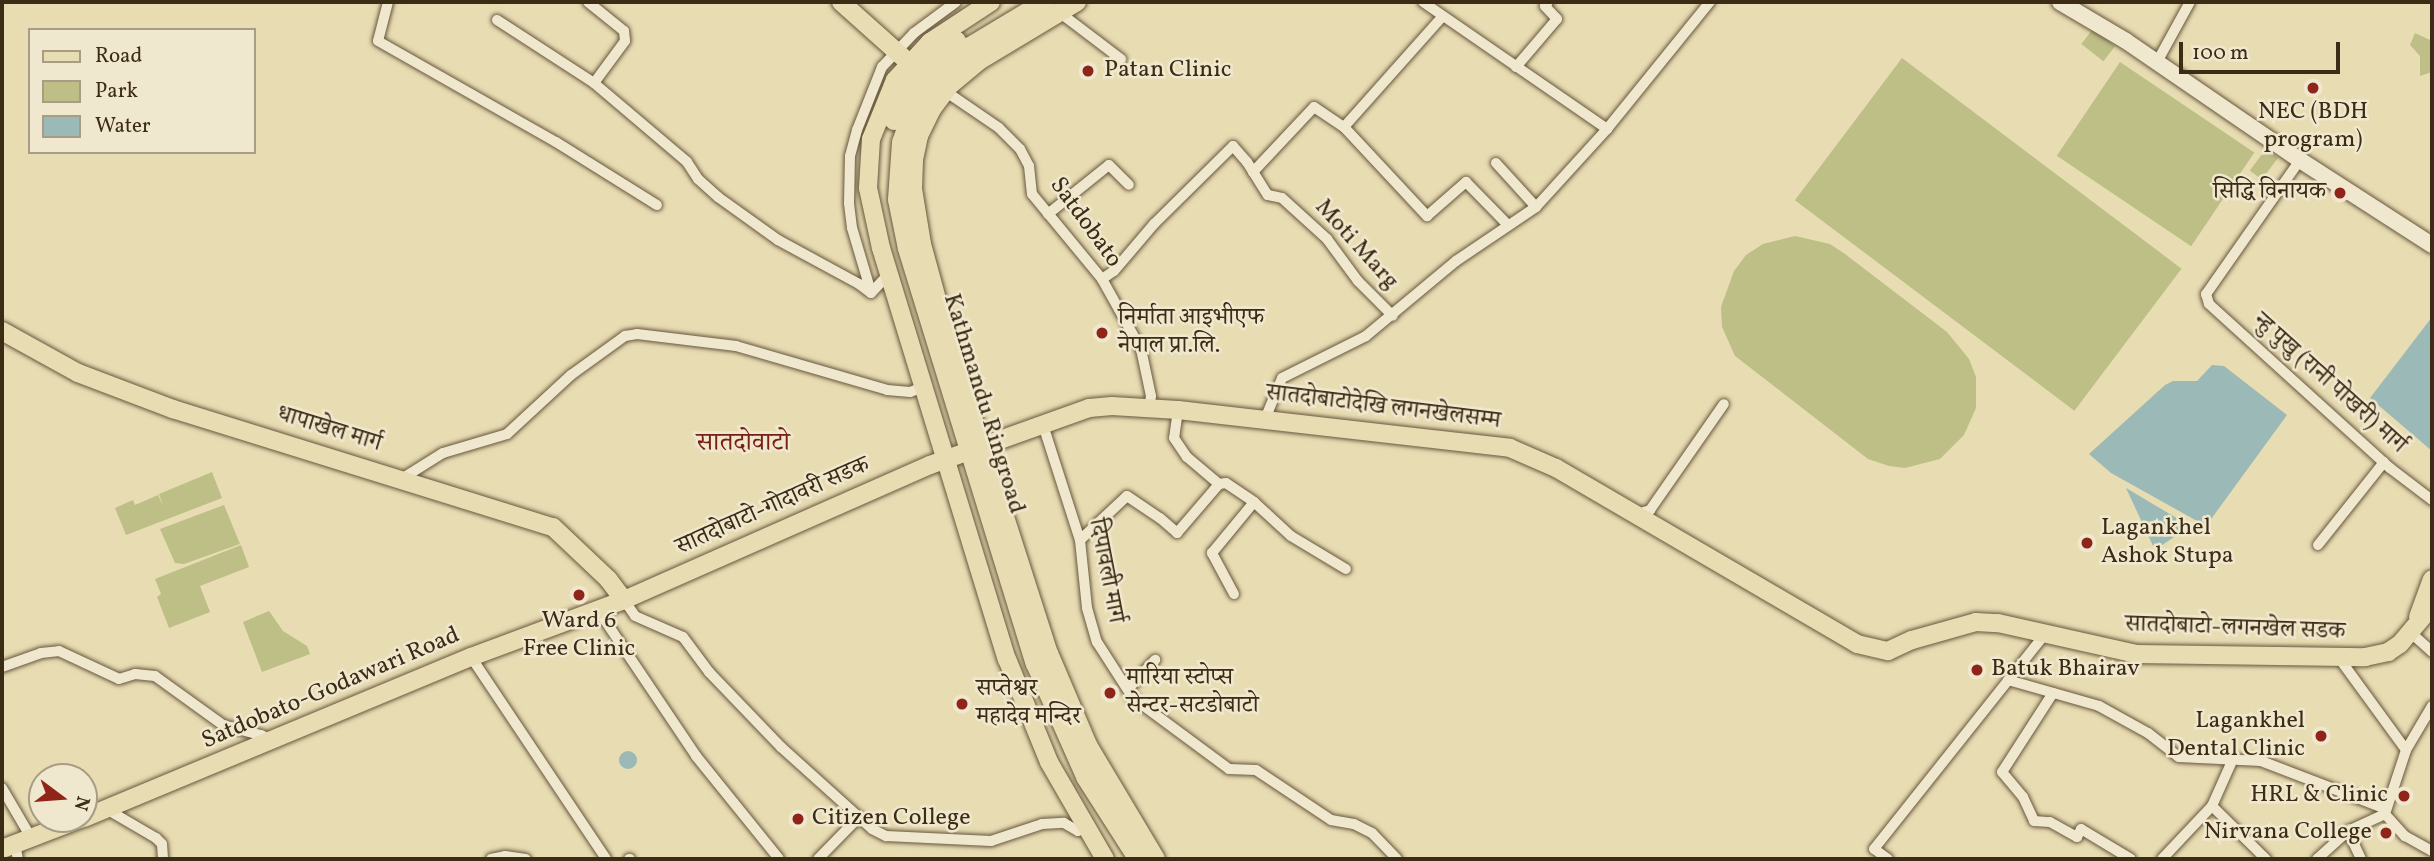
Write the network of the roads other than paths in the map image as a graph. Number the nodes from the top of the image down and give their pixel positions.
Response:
1 (388, 2) edge
2 (588, 2) edge
3 (841, 2) edge
4 (956, 2) edge
5 (991, 2) edge
6 (1020, 2) edge
7 (1077, 2) edge
8 (1423, 2) edge
9 (1548, 2) edge
10 (1710, 2) edge
11 (2060, 2) edge
12 (2190, 2) edge
13 (1052, 7) edge
14 (1442, 17) junction
15 (497, 20) dead end
16 (1121, 59) dead end
17 (2157, 62) junction
18 (1516, 67) junction
19 (920, 72) junction
20 (594, 83) junction
21 (1344, 127) junction
22 (1607, 129) junction
23 (2300, 160) junction
24 (1496, 163) dead end
25 (1253, 172) junction
26 (1129, 185) dead end
27 (657, 205) dead end
28 (1536, 207) junction
29 (1048, 214) junction
30 (1507, 224) junction
31 (2432, 245) edge
32 (889, 274) junction
33 (1102, 279) junction
34 (871, 293) junction
35 (1393, 316) junction
36 (2, 331) edge
37 (924, 387) junction
38 (1724, 404) dead end
39 (1149, 408) junction
40 (1178, 410) junction
41 (1265, 419) junction
42 (1043, 425) junction
43 (964, 452) junction
44 (2384, 462) junction
45 (403, 478) junction
46 (1219, 484) junction
47 (2432, 500) edge
48 (1254, 502) junction
49 (1637, 514) junction
50 (1080, 540) junction
51 (2318, 545) dead end
52 (1346, 569) dead end
53 (2432, 579) edge
54 (1234, 594) dead end
55 (624, 600) junction
56 (2432, 606) edge
57 (598, 610) junction
58 (1976, 622) joint
59 (2412, 629) junction
60 (2046, 633) junction
61 (2432, 652) edge
62 (471, 657) junction
63 (2339, 658) junction
64 (1155, 660) dead end
65 (2, 667) edge
66 (2008, 680) junction
67 (1128, 689) junction
68 (2053, 693) junction
69 (2432, 706) edge
70 (271, 740) junction
71 (2406, 750) junction
72 (2232, 761) junction
73 (2, 788) edge
74 (2213, 806) junction
75 (108, 810) junction
76 (2385, 811) junction
77 (98, 813) edge
78 (859, 817) junction
79 (1085, 828) junction
80 (2348, 831) junction
81 (48, 833) edge
82 (16, 847) edge
83 (2432, 851) edge
84 (160, 858) edge
85 (491, 859) edge
86 (526, 859) edge
87 (606, 859) edge
88 (779, 859) edge
89 (818, 859) edge
90 (1105, 859) edge
91 (1124, 859) edge
92 (1139, 859) edge
93 (1156, 859) edge
94 (1397, 859) edge
95 (1888, 859) edge
96 (2131, 859) edge
97 (2162, 859) edge
98 (2266, 859) edge
99 (2318, 859) edge
100 (2361, 859) edge

1 - 27 street
2 - 20 street
3 - 19 main road
4 - 19 street
5 - 19 main road
6 - 19 highway, Kathmandu Ringroad
7 - 13 main road
8 - 14 street
9 - 18 street
10 - 22 street
11 - 17 street
12 - 17 street
13 - 16 street
13 - 19 highway, Kathmandu Ringroad
14 - 18 street
14 - 21 street
15 - 20 street
17 - 23 street
18 - 22 street
19 - 29 street, Satdobato
19 - 32 main road
19 - 34 street
19 - 43 highway, Kathmandu Ringroad
20 - 34 street
21 - 25 street
21 - 30 street
22 - 28 street
23 - 31 street
23 - 44 street, न्हु पुखु (रानी पोखरी) मार्ग
24 - 28 street
25 - 33 street, Moti Marg
25 - 35 street, Moti Marg
26 - 29 street
28 - 30 street
29 - 33 street, Satdobato
30 - 35 street
32 - 34 street
32 - 37 main road
33 - 39 street, Satdobato
35 - 41 street
36 - 45 main road, धापाखेल मार्ग
37 - 43 main road
37 - 45 street
38 - 49 street
39 - 40 main road, सातदोबाटोदेखि लगनखेलसम्म
39 - 42 main road
40 - 41 main road, सातदोबाटोदेखि लगनखेलसम्म
40 - 46 street
41 - 49 main road, सातदोबाटोदेखि लगनखेलसम्म
42 - 43 main road
42 - 50 street, दिपावली मार्ग
43 - 55 main road, सातदोबाटो-गोदावरी सडक
43 - 79 main road
43 - 91 highway, Kathmandu Ringroad
43 - 92 highway, Kathmandu Ringroad
43 - 93 main road
44 - 47 street, न्हु पुखु (रानी पोखरी) मार्ग
44 - 51 street
45 - 55 main road, धापाखेल मार्ग
46 - 48 street
46 - 50 street
48 - 52 street
48 - 54 street
49 - 58 main road, सातदोबाटोदेखि लगनखेलसम्म
50 - 67 street, दिपावली मार्ग
53 - 59 main road
55 - 57 main road, सातदोबाटो-गोदावरी सडक
55 - 78 street
56 - 59 main road, सातदोबाटो-लगनखेल सडक
57 - 62 main road, Satdobato-Godawari Road
57 - 88 street
58 - 60 main road, सातदोबाटो-लगनखेल सडक
59 - 61 street
59 - 63 main road, सातदोबाटो-लगनखेल सडक
60 - 63 main road, सातदोबाटो-लगनखेल सडक
60 - 66 street
62 - 70 main road, Satdobato-Godawari Road
62 - 87 street
63 - 71 street
64 - 67 street
65 - 70 street
66 - 68 street
66 - 95 street
67 - 94 street, दिपावली मार्ग
68 - 72 street
68 - 96 street
69 - 71 street
70 - 75 main road, Satdobato-Godawari Road
71 - 76 street
72 - 74 street
72 - 76 street
73 - 82 street
74 - 97 street
74 - 98 street
75 - 77 main road, Satdobato-Godawari Road
75 - 84 street
76 - 80 street
76 - 83 street
78 - 79 street
78 - 89 street
79 - 90 main road
80 - 99 street
80 - 100 street
81 - 82 main road, Satdobato-Godawari Road
85 - 86 street

